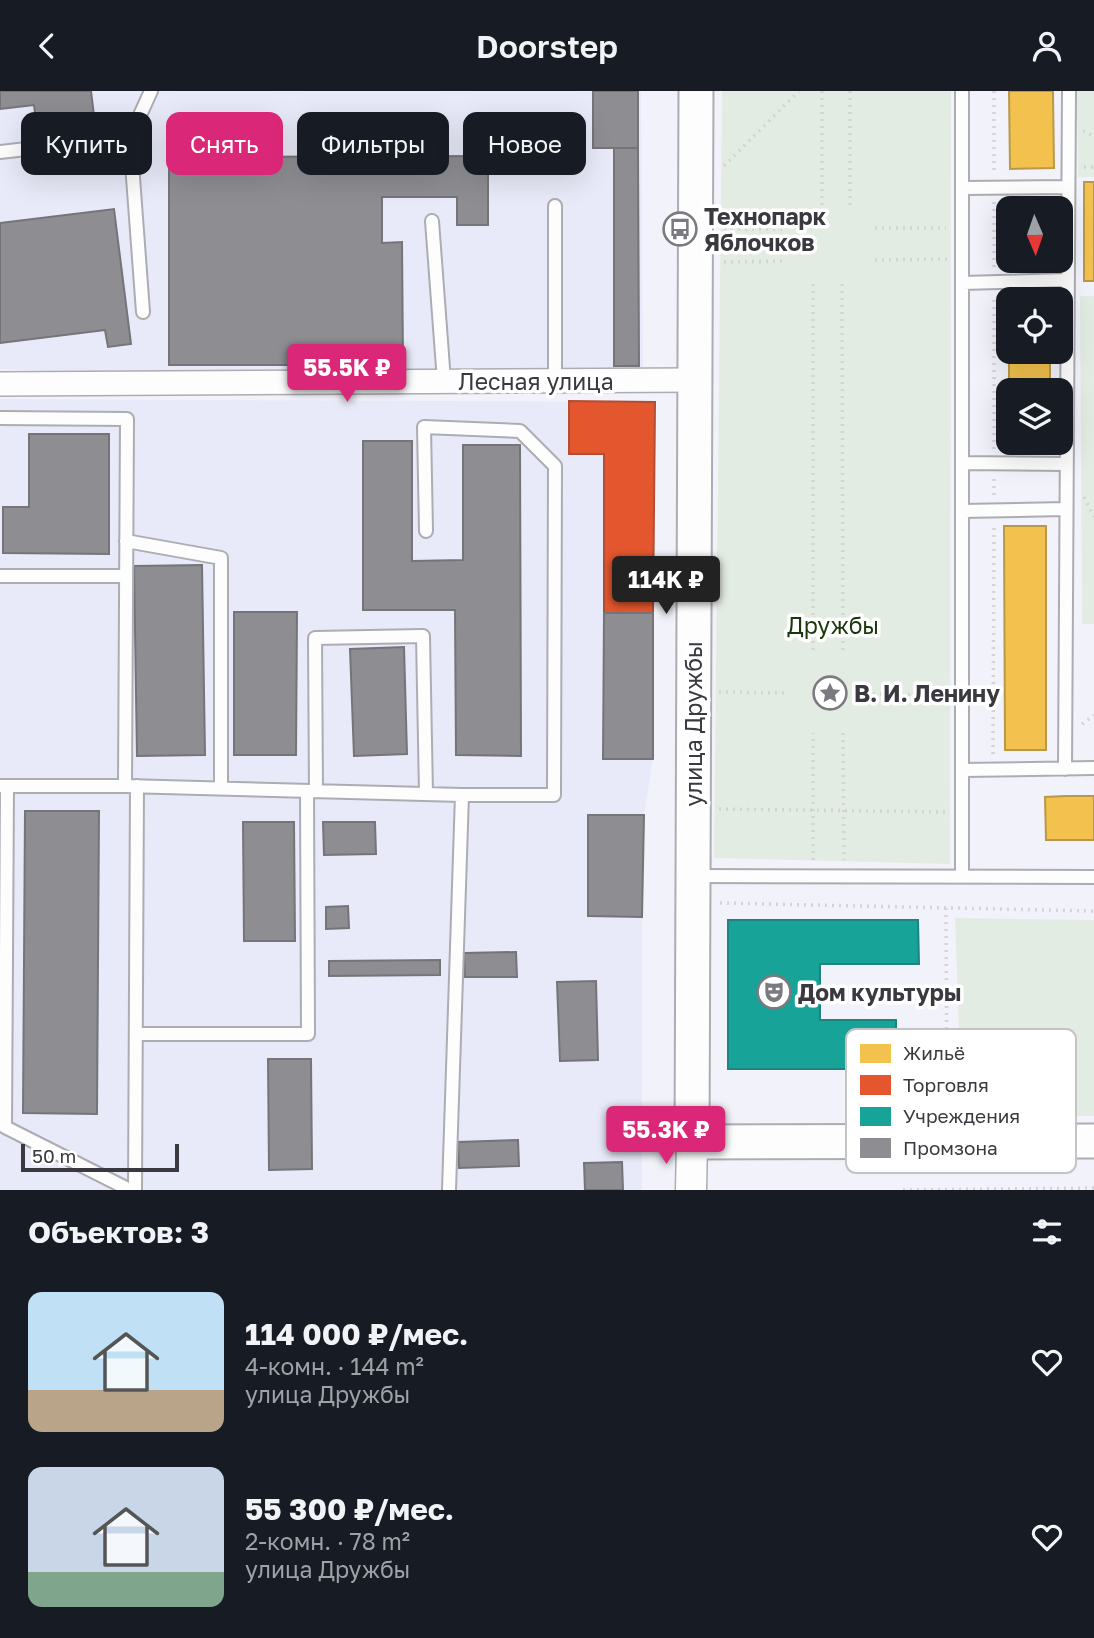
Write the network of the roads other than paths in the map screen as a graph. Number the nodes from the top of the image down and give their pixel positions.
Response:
1 (151, 91) edge
2 (696, 91) edge
3 (962, 91) edge
4 (1069, 91) edge
5 (141, 112) edge
6 (21, 150) edge
7 (0, 152) edge
8 (133, 175) edge
9 (1068, 187) junction
10 (962, 188) junction
11 (555, 206) dead end
12 (432, 221) dead end
13 (1067, 280) junction
14 (962, 283) junction
15 (143, 312) dead end
16 (694, 380) junction
17 (444, 381) junction
18 (555, 381) junction
19 (0, 384) edge
20 (0, 418) edge
21 (962, 463) junction
22 (1066, 464) junction
23 (1066, 509) junction
24 (962, 511) junction
25 (426, 531) dead end
26 (126, 541) junction
27 (0, 576) edge
28 (126, 576) junction
29 (1094, 768) edge
30 (1066, 769) junction
31 (962, 770) junction
32 (3, 786) edge
33 (131, 786) junction
34 (221, 788) junction
35 (311, 791) junction
36 (426, 794) junction
37 (463, 795) junction
38 (705, 876) junction
39 (962, 876) junction
40 (1094, 877) edge
41 (136, 1034) junction
42 (1076, 1141) edge
43 (1094, 1141) edge
44 (692, 1142) junction
45 (846, 1142) edge
46 (132, 1190) edge
47 (449, 1190) edge
48 (691, 1190) edge

1 - 5 lane
2 - 16 main road, улица Дружбы
3 - 10 lane
4 - 9 lane
6 - 7 lane
8 - 15 lane
9 - 10 lane
9 - 13 lane
10 - 14 lane
11 - 18 lane
12 - 17 lane
13 - 14 lane
13 - 22 lane
14 - 21 lane
16 - 18 street, Лесная улица
16 - 38 main road, улица Дружбы
17 - 18 street, Лесная улица
17 - 19 street, Лесная улица
20 - 26 lane
21 - 22 lane
21 - 24 lane
22 - 23 lane
23 - 24 lane
23 - 30 lane
24 - 31 lane
25 - 37 lane
26 - 28 lane
26 - 34 lane
27 - 28 lane
28 - 33 lane
29 - 30 lane
30 - 31 lane
31 - 39 lane
32 - 33 lane
32 - 46 lane
33 - 34 lane
33 - 41 lane
34 - 35 lane
35 - 36 lane
35 - 36 lane
35 - 41 lane
36 - 37 lane
37 - 47 lane
38 - 39 lane
38 - 44 main road, улица Дружбы
39 - 40 lane
41 - 46 lane
42 - 43 main road
44 - 45 main road
44 - 48 street, улица Дружбы

